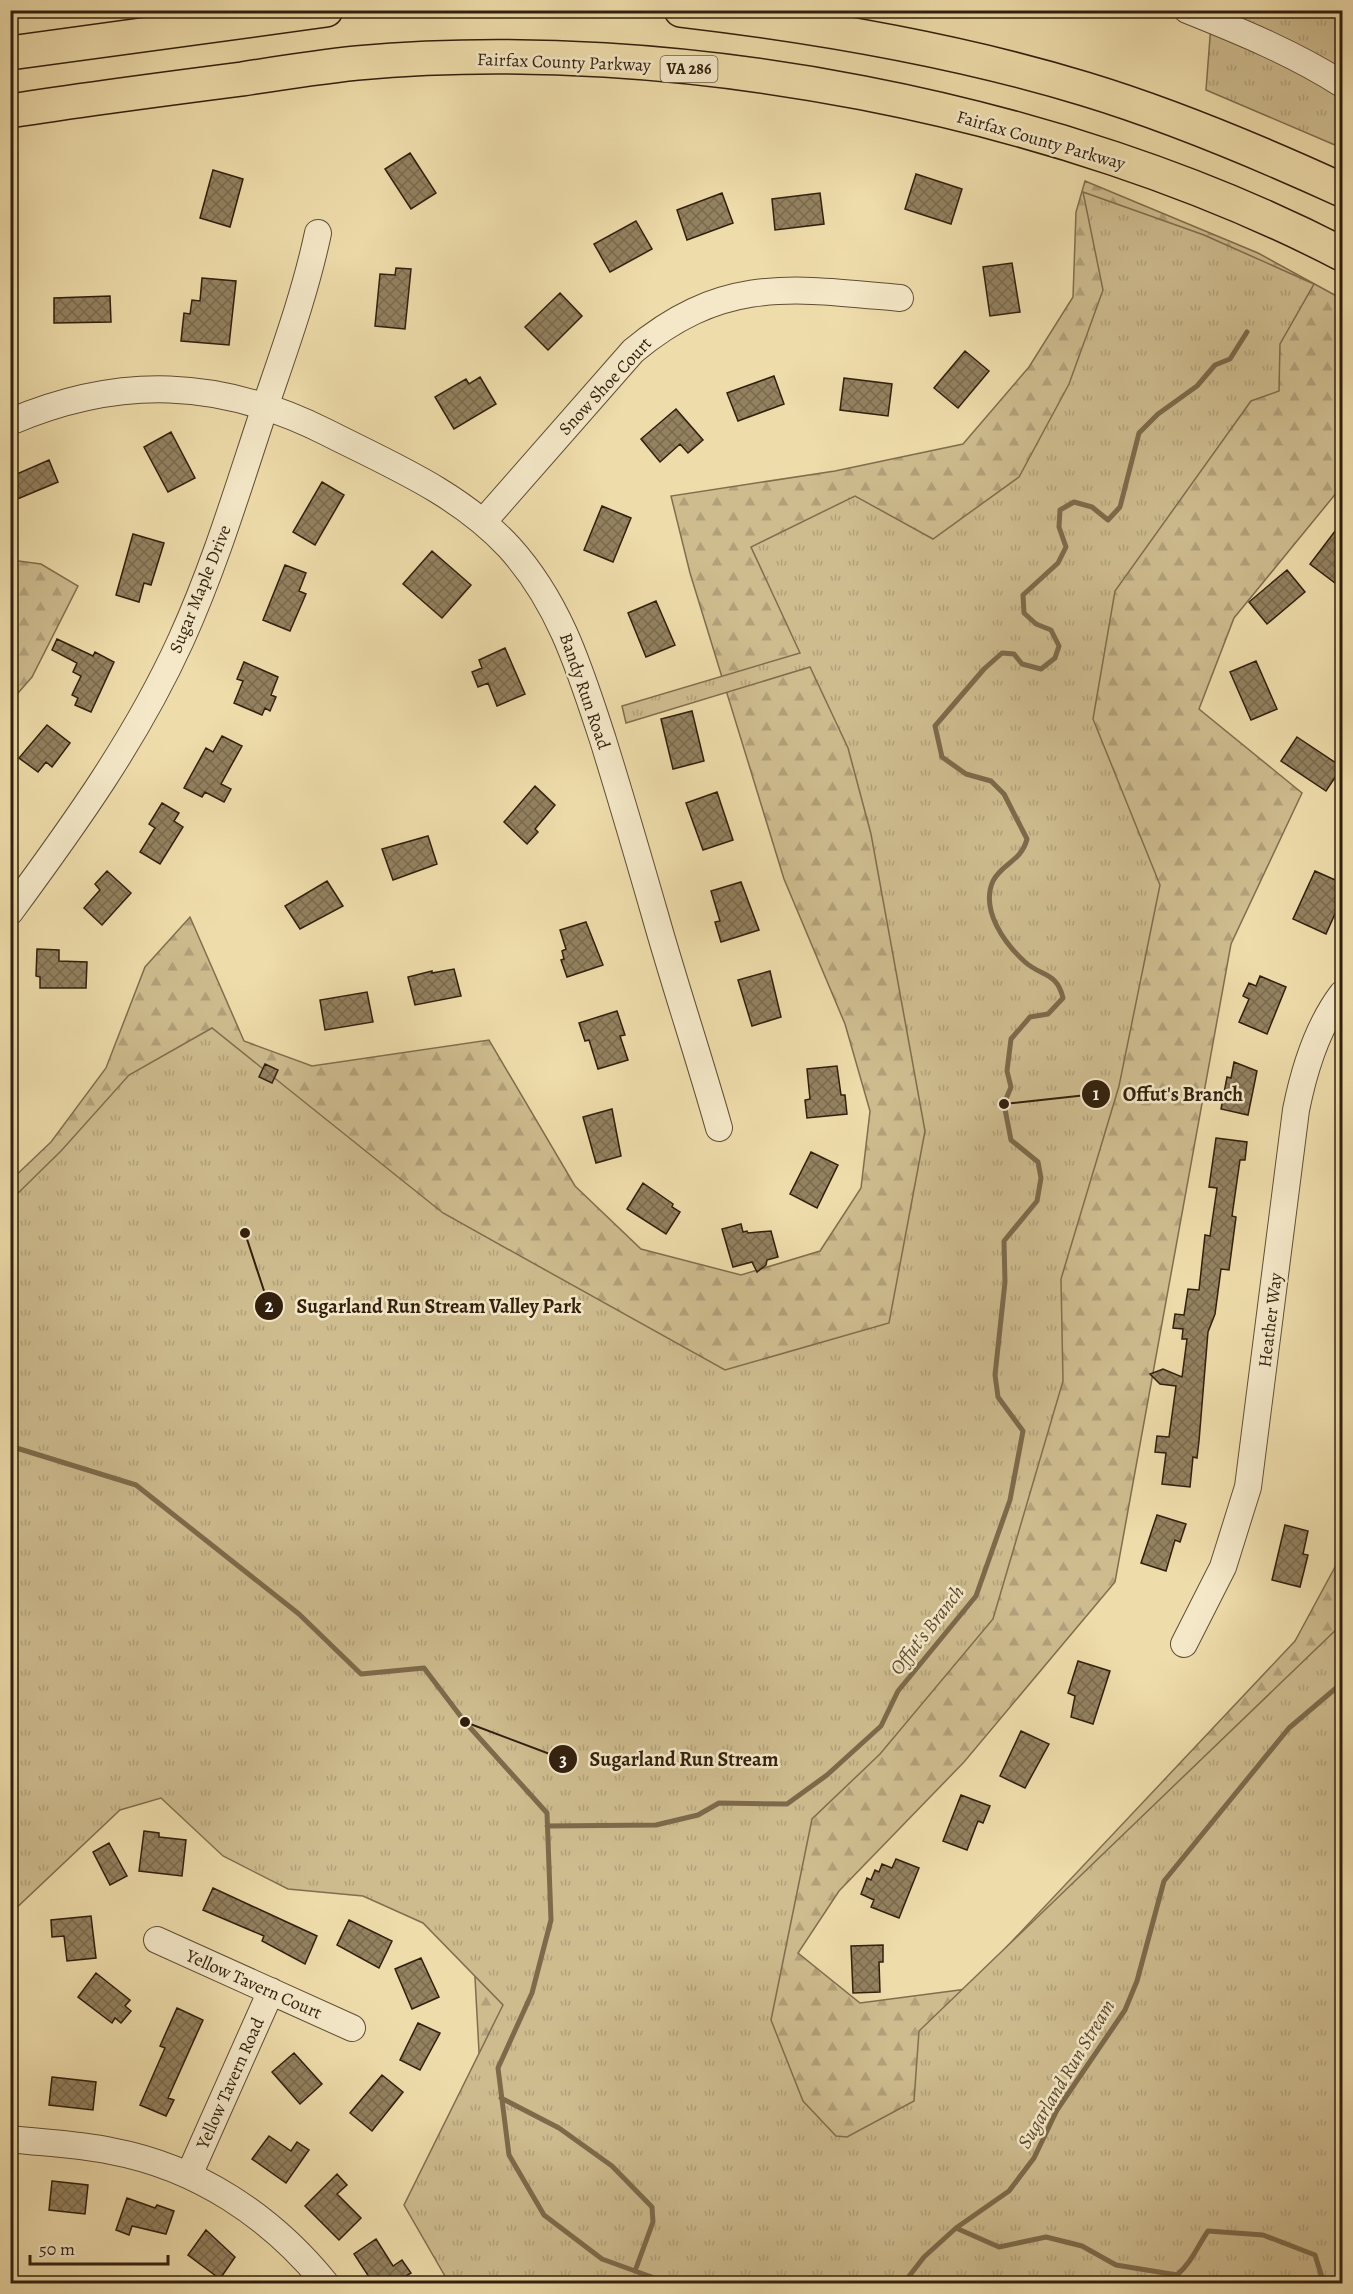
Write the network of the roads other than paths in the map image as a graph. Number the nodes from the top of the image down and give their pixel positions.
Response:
1 (326, 10) edge
2 (681, 10) edge
3 (1187, 10) edge
4 (10, 53) edge
5 (1342, 84) edge
6 (10, 111) edge
7 (1342, 190) edge
8 (318, 233) dead end
9 (1342, 254) edge
10 (900, 298) dead end
11 (265, 406) junction
12 (10, 422) edge
13 (483, 522) junction
14 (10, 912) edge
15 (1342, 994) edge
16 (1334, 1025) edge
17 (719, 1128) dead end
18 (1184, 1644) dead end
19 (157, 1940) dead end
20 (271, 1991) junction
21 (352, 2028) dead end
22 (10, 2139) edge
23 (189, 2175) junction
24 (326, 2283) edge

1 - 4 highway
2 - 7 highway
3 - 5 street
6 - 9 highway, Fairfax County Parkway / VA 286
8 - 11 street, Sugar Maple Drive
10 - 13 street, Snow Shoe Court
11 - 12 street, Bandy Run Road
11 - 13 street, Bandy Run Road
11 - 14 street, Sugar Maple Drive
13 - 17 street, Bandy Run Road
15 - 16 street, Heather Way
16 - 18 street, Heather Way
19 - 20 street, Yellow Tavern Court
20 - 21 street, Yellow Tavern Court
20 - 23 street, Yellow Tavern Road
22 - 23 street
23 - 24 street

